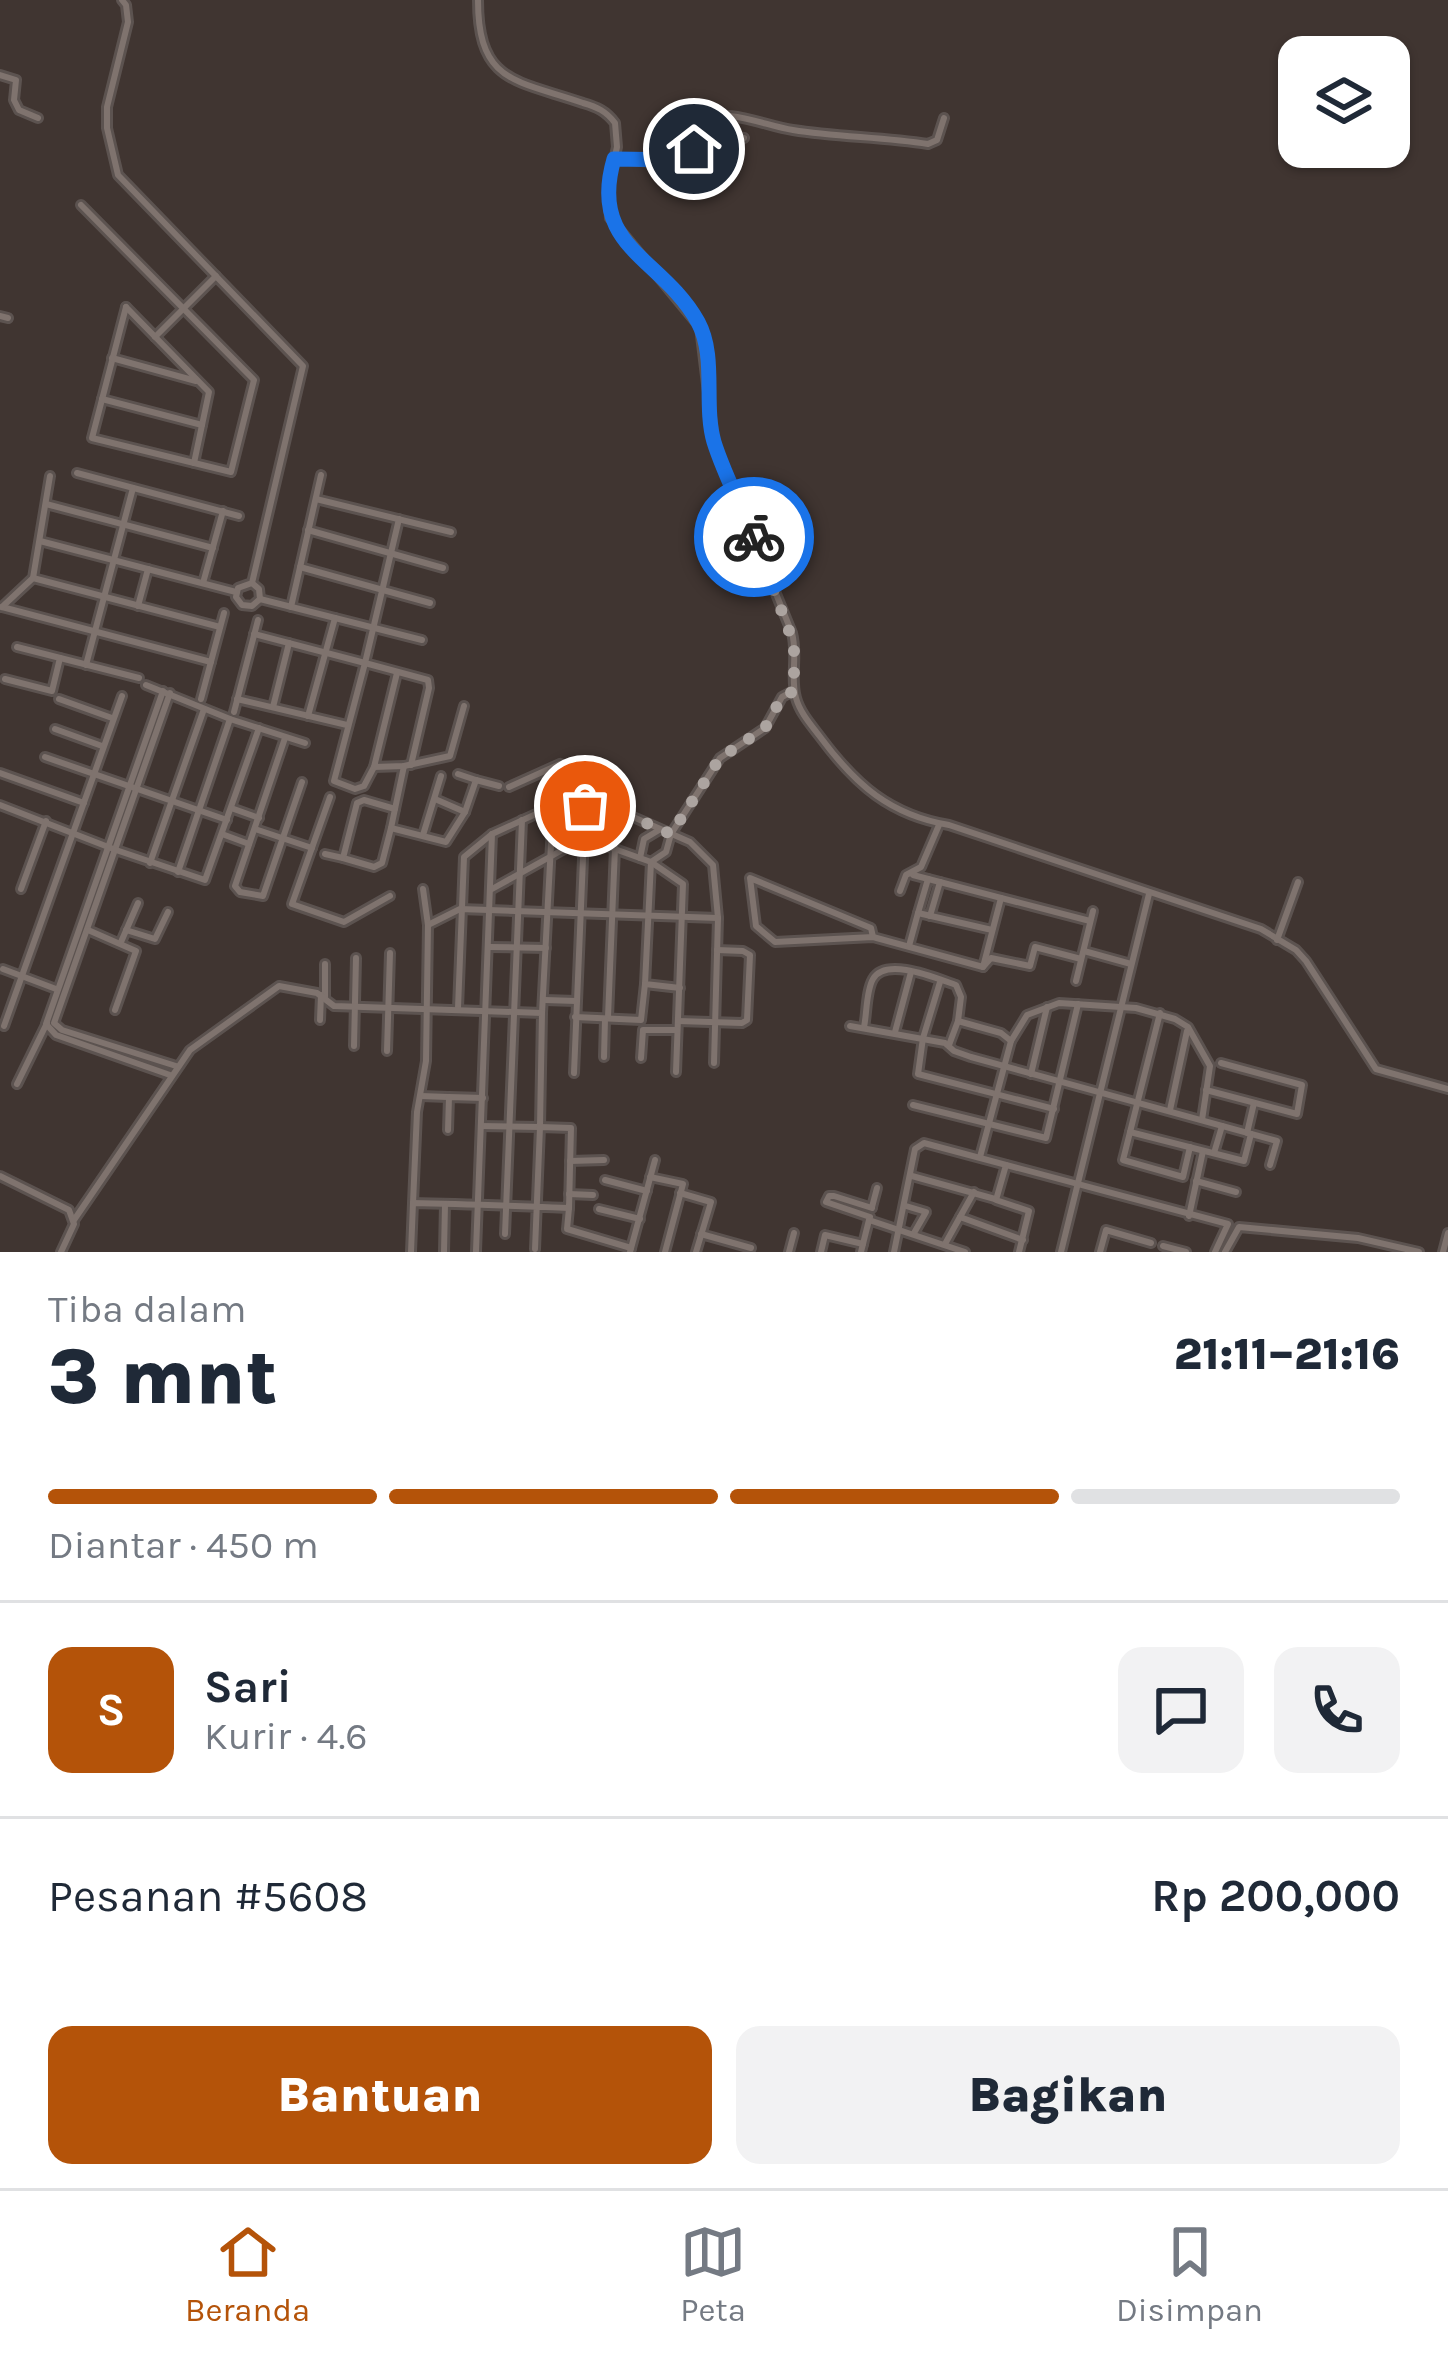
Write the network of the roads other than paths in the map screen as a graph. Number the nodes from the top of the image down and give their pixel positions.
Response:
1 (122, 0) edge
2 (478, 0) edge
3 (0, 75) edge
4 (38, 118) dead end
5 (944, 118) dead end
6 (697, 130) junction
7 (744, 138) dead end
8 (614, 159) junction
9 (81, 205) dead end
10 (216, 276) junction
11 (183, 309) junction
12 (155, 337) junction
13 (112, 358) junction
14 (200, 382) junction
15 (102, 399) junction
16 (202, 425) junction
17 (194, 463) junction
18 (77, 473) dead end
19 (321, 475) dead end
20 (50, 476) dead end
21 (134, 488) junction
22 (316, 499) junction
23 (46, 504) junction
24 (223, 512) junction
25 (239, 516) dead end
26 (399, 519) junction
27 (124, 524) junction
28 (308, 530) junction
29 (451, 532) dead end
30 (40, 541) junction
31 (213, 548) junction
32 (391, 554) junction
33 (114, 560) junction
34 (300, 568) junction
35 (443, 568) dead end
36 (148, 569) junction
37 (33, 578) junction
38 (253, 583) junction
39 (203, 584) junction
40 (382, 589) junction
41 (236, 592) junction
42 (104, 597) junction
43 (260, 598) junction
44 (430, 603) dead end
45 (138, 606) junction
46 (290, 607) junction
47 (224, 614) dead end
48 (335, 618) junction
49 (258, 620) dead end
50 (220, 627) junction
51 (373, 628) junction
52 (95, 632) junction
53 (254, 634) junction
54 (422, 640) dead end
55 (289, 643) junction
56 (17, 647) dead end
57 (326, 653) junction
58 (61, 658) junction
59 (211, 662) junction
60 (364, 663) junction
61 (86, 665) junction
62 (397, 673) junction
63 (5, 680) dead end
64 (794, 691) junction
65 (167, 692) junction
66 (122, 696) dead end
67 (237, 698) junction
68 (59, 699) dead end
69 (203, 704) junction
70 (464, 706) dead end
71 (273, 707) junction
72 (232, 716) junction
73 (308, 716) junction
74 (113, 718) junction
75 (347, 725) junction
76 (259, 728) junction
77 (55, 729) dead end
78 (285, 738) junction
79 (305, 743) dead end
80 (103, 746) junction
81 (45, 757) dead end
82 (407, 766) junction
83 (374, 767) junction
84 (0, 773) edge
85 (458, 774) dead end
86 (93, 775) junction
87 (441, 776) dead end
88 (476, 780) junction
89 (302, 782) dead end
90 (133, 787) junction
91 (580, 794) junction
92 (330, 797) dead end
93 (435, 800) junction
94 (171, 801) junction
95 (84, 803) junction
96 (0, 805) edge
97 (554, 805) junction
98 (231, 808) junction
99 (395, 809) junction
100 (199, 810) junction
101 (465, 812) junction
102 (259, 818) junction
103 (46, 820) junction
104 (227, 820) junction
105 (522, 820) junction
106 (939, 824) junction
107 (391, 828) junction
108 (255, 829) junction
109 (659, 830) junction
110 (74, 831) junction
111 (222, 834) junction
112 (492, 834) junction
113 (671, 834) junction
114 (423, 836) junction
115 (584, 838) junction
116 (283, 839) junction
117 (249, 844) junction
118 (312, 848) junction
119 (615, 848) junction
120 (112, 849) junction
121 (325, 854) dead end
122 (551, 857) junction
123 (344, 858) junction
124 (640, 858) junction
125 (150, 862) junction
126 (651, 862) junction
127 (178, 872) junction
128 (522, 874) junction
129 (914, 875) dead end
130 (928, 878) junction
131 (940, 882) junction
132 (1298, 882) dead end
133 (21, 889) dead end
134 (423, 889) dead end
135 (492, 889) junction
136 (900, 891) dead end
137 (1149, 894) junction
138 (390, 896) dead end
139 (1001, 898) junction
140 (138, 903) dead end
141 (460, 909) junction
142 (491, 910) junction
143 (521, 911) junction
144 (1093, 911) dead end
145 (168, 912) dead end
146 (918, 913) junction
147 (548, 914) junction
148 (580, 914) junction
149 (614, 915) junction
150 (648, 916) junction
151 (930, 916) junction
152 (683, 917) junction
153 (718, 919) junction
154 (1090, 921) junction
155 (858, 923) junction
156 (428, 925) junction
157 (88, 930) junction
158 (126, 930) junction
159 (992, 930) junction
160 (873, 937) junction
161 (853, 938) junction
162 (149, 940) junction
163 (1277, 940) junction
164 (121, 942) junction
165 (908, 946) junction
166 (489, 947) junction
167 (519, 947) junction
168 (546, 948) junction
169 (717, 950) junction
170 (136, 951) junction
171 (390, 953) dead end
172 (1083, 955) junction
173 (356, 958) dead end
174 (325, 964) dead end
175 (1131, 964) junction
176 (982, 967) junction
177 (3, 969) edge
178 (911, 972) junction
179 (24, 976) junction
180 (940, 980) junction
181 (1076, 981) dead end
182 (645, 984) junction
183 (680, 988) junction
184 (61, 991) junction
185 (323, 996) junction
186 (545, 1000) junction
187 (576, 1000) junction
188 (1078, 1004) junction
189 (1120, 1006) junction
190 (355, 1007) junction
191 (1047, 1007) junction
192 (389, 1009) junction
193 (425, 1009) junction
194 (115, 1010) dead end
195 (458, 1010) junction
196 (485, 1011) junction
197 (514, 1012) junction
198 (542, 1012) junction
199 (1160, 1013) junction
200 (575, 1017) junction
201 (607, 1017) junction
202 (320, 1020) dead end
203 (958, 1021) junction
204 (714, 1022) junction
205 (50, 1023) junction
206 (678, 1025) junction
207 (4, 1026) dead end
208 (850, 1026) dead end
209 (864, 1027) junction
210 (1188, 1028) junction
211 (895, 1032) junction
212 (923, 1038) junction
213 (1011, 1041) junction
214 (92, 1043) junction
215 (949, 1045) junction
216 (354, 1046) dead end
217 (387, 1051) dead end
218 (604, 1057) dead end
219 (641, 1058) dead end
220 (714, 1063) dead end
221 (1221, 1063) dead end
222 (176, 1066) junction
223 (1006, 1066) junction
224 (676, 1072) dead end
225 (574, 1073) dead end
226 (1031, 1074) junction
227 (170, 1076) junction
228 (1062, 1082) junction
229 (17, 1084) dead end
230 (1448, 1089) edge
231 (1206, 1090) junction
232 (1100, 1092) junction
233 (997, 1094) junction
234 (421, 1096) junction
235 (449, 1097) junction
236 (483, 1098) junction
237 (1138, 1102) junction
238 (1254, 1102) junction
239 (914, 1105) dead end
240 (1054, 1109) junction
241 (1170, 1111) junction
242 (1202, 1120) junction
243 (990, 1124) junction
244 (481, 1126) junction
245 (1222, 1126) junction
246 (509, 1127) junction
247 (540, 1127) junction
248 (448, 1130) dead end
249 (1130, 1132) junction
250 (1249, 1133) junction
251 (1190, 1148) junction
252 (1203, 1151) junction
253 (1214, 1154) junction
254 (980, 1157) junction
255 (570, 1160) junction
256 (604, 1160) dead end
257 (656, 1160) dead end
258 (1006, 1165) junction
259 (1270, 1165) dead end
260 (0, 1176) edge
261 (913, 1176) junction
262 (650, 1177) junction
263 (605, 1180) dead end
264 (1196, 1181) junction
265 (1079, 1185) junction
266 (878, 1188) dead end
267 (646, 1191) junction
268 (974, 1192) junction
269 (1236, 1192) dead end
270 (680, 1193) junction
271 (569, 1194) junction
272 (593, 1195) dead end
273 (933, 1200) dead end
274 (996, 1200) junction
275 (412, 1203) junction
276 (445, 1204) junction
277 (478, 1205) junction
278 (506, 1206) junction
279 (906, 1206) junction
280 (537, 1207) junction
281 (569, 1208) junction
282 (598, 1209) dead end
283 (926, 1212) junction
284 (870, 1215) junction
285 (1189, 1216) junction
286 (959, 1217) junction
287 (74, 1220) junction
288 (640, 1220) junction
289 (900, 1228) junction
290 (794, 1233) dead end
291 (914, 1233) junction
292 (1448, 1233) edge
293 (505, 1234) dead end
294 (701, 1234) junction
295 (1023, 1240) junction
296 (1151, 1243) dead end
297 (946, 1244) junction
298 (1163, 1246) dead end
299 (752, 1248) dead end
300 (862, 1248) edge
301 (535, 1249) dead end
302 (631, 1250) edge
303 (476, 1251) edge
304 (61, 1252) edge
305 (411, 1252) edge
306 (444, 1252) edge
307 (664, 1252) edge
308 (696, 1252) edge
309 (790, 1252) edge
310 (820, 1252) edge
311 (894, 1252) edge
312 (965, 1252) edge
313 (1019, 1252) edge
314 (1060, 1252) edge
315 (1100, 1252) edge
316 (1186, 1252) edge
317 (1215, 1252) edge
318 (1225, 1252) edge
319 (1419, 1252) edge
320 (1443, 1252) edge

1 - 10 street
2 - 8 street
3 - 4 street
5 - 6 street
6 - 7 street
6 - 8 street
8 - 64 street
9 - 11 street
10 - 11 street
10 - 38 street
11 - 12 street
11 - 17 street
12 - 13 street
12 - 14 street
13 - 14 street
13 - 15 street
14 - 16 street
15 - 16 street
15 - 17 street
16 - 17 street
18 - 21 street
19 - 22 street
20 - 23 street
21 - 24 street
21 - 27 street
22 - 26 street
22 - 28 street
23 - 27 street
23 - 30 street
24 - 25 street
24 - 31 street
26 - 29 street
26 - 32 street
27 - 31 street
27 - 33 street
28 - 32 street
28 - 34 street
30 - 33 street
30 - 37 street
31 - 39 street
32 - 35 street
32 - 40 street
33 - 36 street
33 - 42 street
34 - 40 street
34 - 46 street
36 - 39 street
36 - 45 street
37 - 42 street
37 - 52 street
38 - 41 street
38 - 43 street
39 - 41 street
40 - 44 street
40 - 51 street
41 - 43 street
42 - 45 street
42 - 52 street
43 - 46 street
45 - 50 street
46 - 48 street
47 - 50 street
48 - 51 street
48 - 57 street
49 - 53 street
50 - 59 street
51 - 54 street
51 - 60 street
52 - 59 street
52 - 61 street
53 - 55 street
53 - 67 street
55 - 57 street
55 - 71 street
56 - 58 street
57 - 60 street
57 - 73 street
58 - 61 street
58 - 63 street
59 - 69 street
60 - 62 street
60 - 75 street
61 - 65 street
62 - 82 street
62 - 83 street
64 - 106 street
64 - 113 street
65 - 69 street
65 - 90 street
66 - 74 street
67 - 71 street
67 - 72 street
68 - 74 street
69 - 72 street
69 - 94 street
70 - 82 street
71 - 73 street
72 - 76 street
72 - 100 street
73 - 75 street
74 - 80 street
75 - 83 street
76 - 78 street
76 - 98 street
77 - 80 street
78 - 79 street
78 - 102 street
80 - 86 street
81 - 86 street
82 - 83 street
82 - 99 street
84 - 95 street
85 - 88 street
86 - 90 street
86 - 95 street
87 - 93 street
88 - 91 street
88 - 101 street
89 - 116 street
90 - 94 street
90 - 120 street
91 - 97 street
91 - 109 street
91 - 115 street
92 - 118 street
93 - 101 street
93 - 114 street
94 - 100 street
94 - 125 street
95 - 110 street
96 - 103 street
97 - 105 street
97 - 122 street
98 - 102 street
98 - 104 street
99 - 107 street
99 - 123 street
100 - 104 street
100 - 127 street
101 - 114 street
102 - 108 street
103 - 110 street
103 - 133 street
104 - 111 street
105 - 112 street
105 - 128 street
106 - 136 street
106 - 137 street
107 - 114 street
107 - 123 street
108 - 116 street
108 - 117 street
109 - 113 street
109 - 124 street
110 - 120 street
110 - 179 street
111 - 117 street
111 - 127 street
112 - 135 street
112 - 141 street
113 - 126 street
113 - 153 street
115 - 119 street
115 - 122 street
115 - 148 street
116 - 117 street
116 - 118 street
118 - 138 street
119 - 124 street
119 - 149 street
120 - 125 street
120 - 157 street
120 - 184 street
121 - 123 street
122 - 128 street
122 - 147 street
124 - 126 street
125 - 127 street
126 - 150 street
126 - 152 street
128 - 135 street
128 - 143 street
129 - 130 street
130 - 131 street
130 - 146 street
131 - 139 street
131 - 151 street
132 - 163 street
134 - 156 street
135 - 142 street
137 - 163 street
137 - 175 street
139 - 154 street
139 - 159 street
140 - 158 street
141 - 142 street
141 - 156 street
141 - 195 street
142 - 143 street
142 - 166 street
143 - 147 street
143 - 167 street
144 - 154 street
145 - 162 street
146 - 151 street
146 - 165 street
147 - 148 street
147 - 168 street
148 - 149 street
148 - 187 street
149 - 150 street
149 - 201 street
150 - 152 street
150 - 182 street
151 - 159 street
152 - 153 street
152 - 183 street
153 - 169 street
154 - 172 street
155 - 160 street
155 - 161 street
155 - 161 street
156 - 193 street
157 - 164 street
157 - 184 street
158 - 162 street
158 - 164 street
159 - 176 street
160 - 161 street
160 - 165 street
162 - 170 street
163 - 230 street
164 - 170 street
165 - 176 street
166 - 167 street
166 - 196 street
167 - 168 street
167 - 197 street
168 - 186 street
169 - 204 street
169 - 204 street
170 - 194 street
171 - 192 street
172 - 175 street
172 - 176 street
172 - 181 street
173 - 190 street
174 - 185 street
175 - 189 street
177 - 179 street
178 - 180 street
178 - 209 street
178 - 211 street
179 - 184 street
179 - 207 street
180 - 203 street
180 - 212 street
182 - 183 street
182 - 201 street
183 - 206 street
184 - 205 street
185 - 190 street
185 - 202 street
185 - 222 street
186 - 187 street
186 - 198 street
187 - 200 street
188 - 189 street
188 - 191 street
188 - 228 street
189 - 199 street
189 - 232 street
190 - 192 street
190 - 216 street
191 - 213 street
191 - 226 street
192 - 193 street
192 - 217 street
193 - 195 street
193 - 234 street
195 - 196 street
196 - 197 street
196 - 236 street
197 - 198 street
197 - 246 street
198 - 247 street
199 - 210 street
199 - 237 street
200 - 201 street
200 - 225 street
201 - 218 street
203 - 213 street
203 - 215 street
204 - 206 street
204 - 220 street
205 - 214 street
205 - 229 street
206 - 219 street
206 - 224 street
208 - 209 street
209 - 211 street
210 - 231 street
210 - 241 street
211 - 212 street
212 - 215 street
212 - 233 street
213 - 223 street
214 - 222 street
214 - 227 street
215 - 223 street
221 - 238 street
222 - 227 street
223 - 226 street
223 - 233 street
226 - 228 street
227 - 287 street
228 - 232 street
228 - 240 street
231 - 238 street
231 - 242 street
232 - 237 street
232 - 265 street
233 - 240 street
233 - 243 street
234 - 235 street
234 - 275 street
235 - 236 street
235 - 248 street
236 - 244 street
237 - 241 street
237 - 249 street
238 - 250 street
239 - 243 street
240 - 243 street
241 - 242 street
242 - 245 street
243 - 254 street
244 - 246 street
244 - 277 street
245 - 250 street
245 - 253 street
246 - 247 street
246 - 278 street
247 - 255 street
247 - 280 street
249 - 251 street
249 - 251 street
250 - 253 street
250 - 259 street
251 - 252 street
252 - 253 street
252 - 264 street
254 - 258 street
254 - 261 street
255 - 256 street
255 - 271 street
257 - 262 street
258 - 265 street
258 - 274 street
260 - 287 street
261 - 268 street
261 - 279 street
262 - 267 street
262 - 270 street
263 - 267 street
264 - 269 street
264 - 285 street
265 - 285 street
265 - 314 street
266 - 284 street
267 - 288 street
268 - 274 street
268 - 286 street
270 - 294 street
270 - 307 street
271 - 272 street
271 - 281 street
273 - 283 street
274 - 295 street
275 - 276 street
275 - 305 street
276 - 277 street
276 - 306 street
277 - 278 street
277 - 303 street
278 - 280 street
278 - 293 street
279 - 283 street
279 - 289 street
280 - 281 street
280 - 301 street
281 - 302 street
282 - 288 street
283 - 291 street
284 - 284 street
284 - 289 street
284 - 300 street
285 - 317 street
286 - 295 street
286 - 297 street
287 - 304 street
288 - 302 street
289 - 291 street
289 - 311 street
290 - 309 street
291 - 297 street
292 - 320 street
294 - 299 street
294 - 308 street
295 - 313 street
296 - 315 street
297 - 312 street
298 - 316 street
300 - 310 street
318 - 319 street

